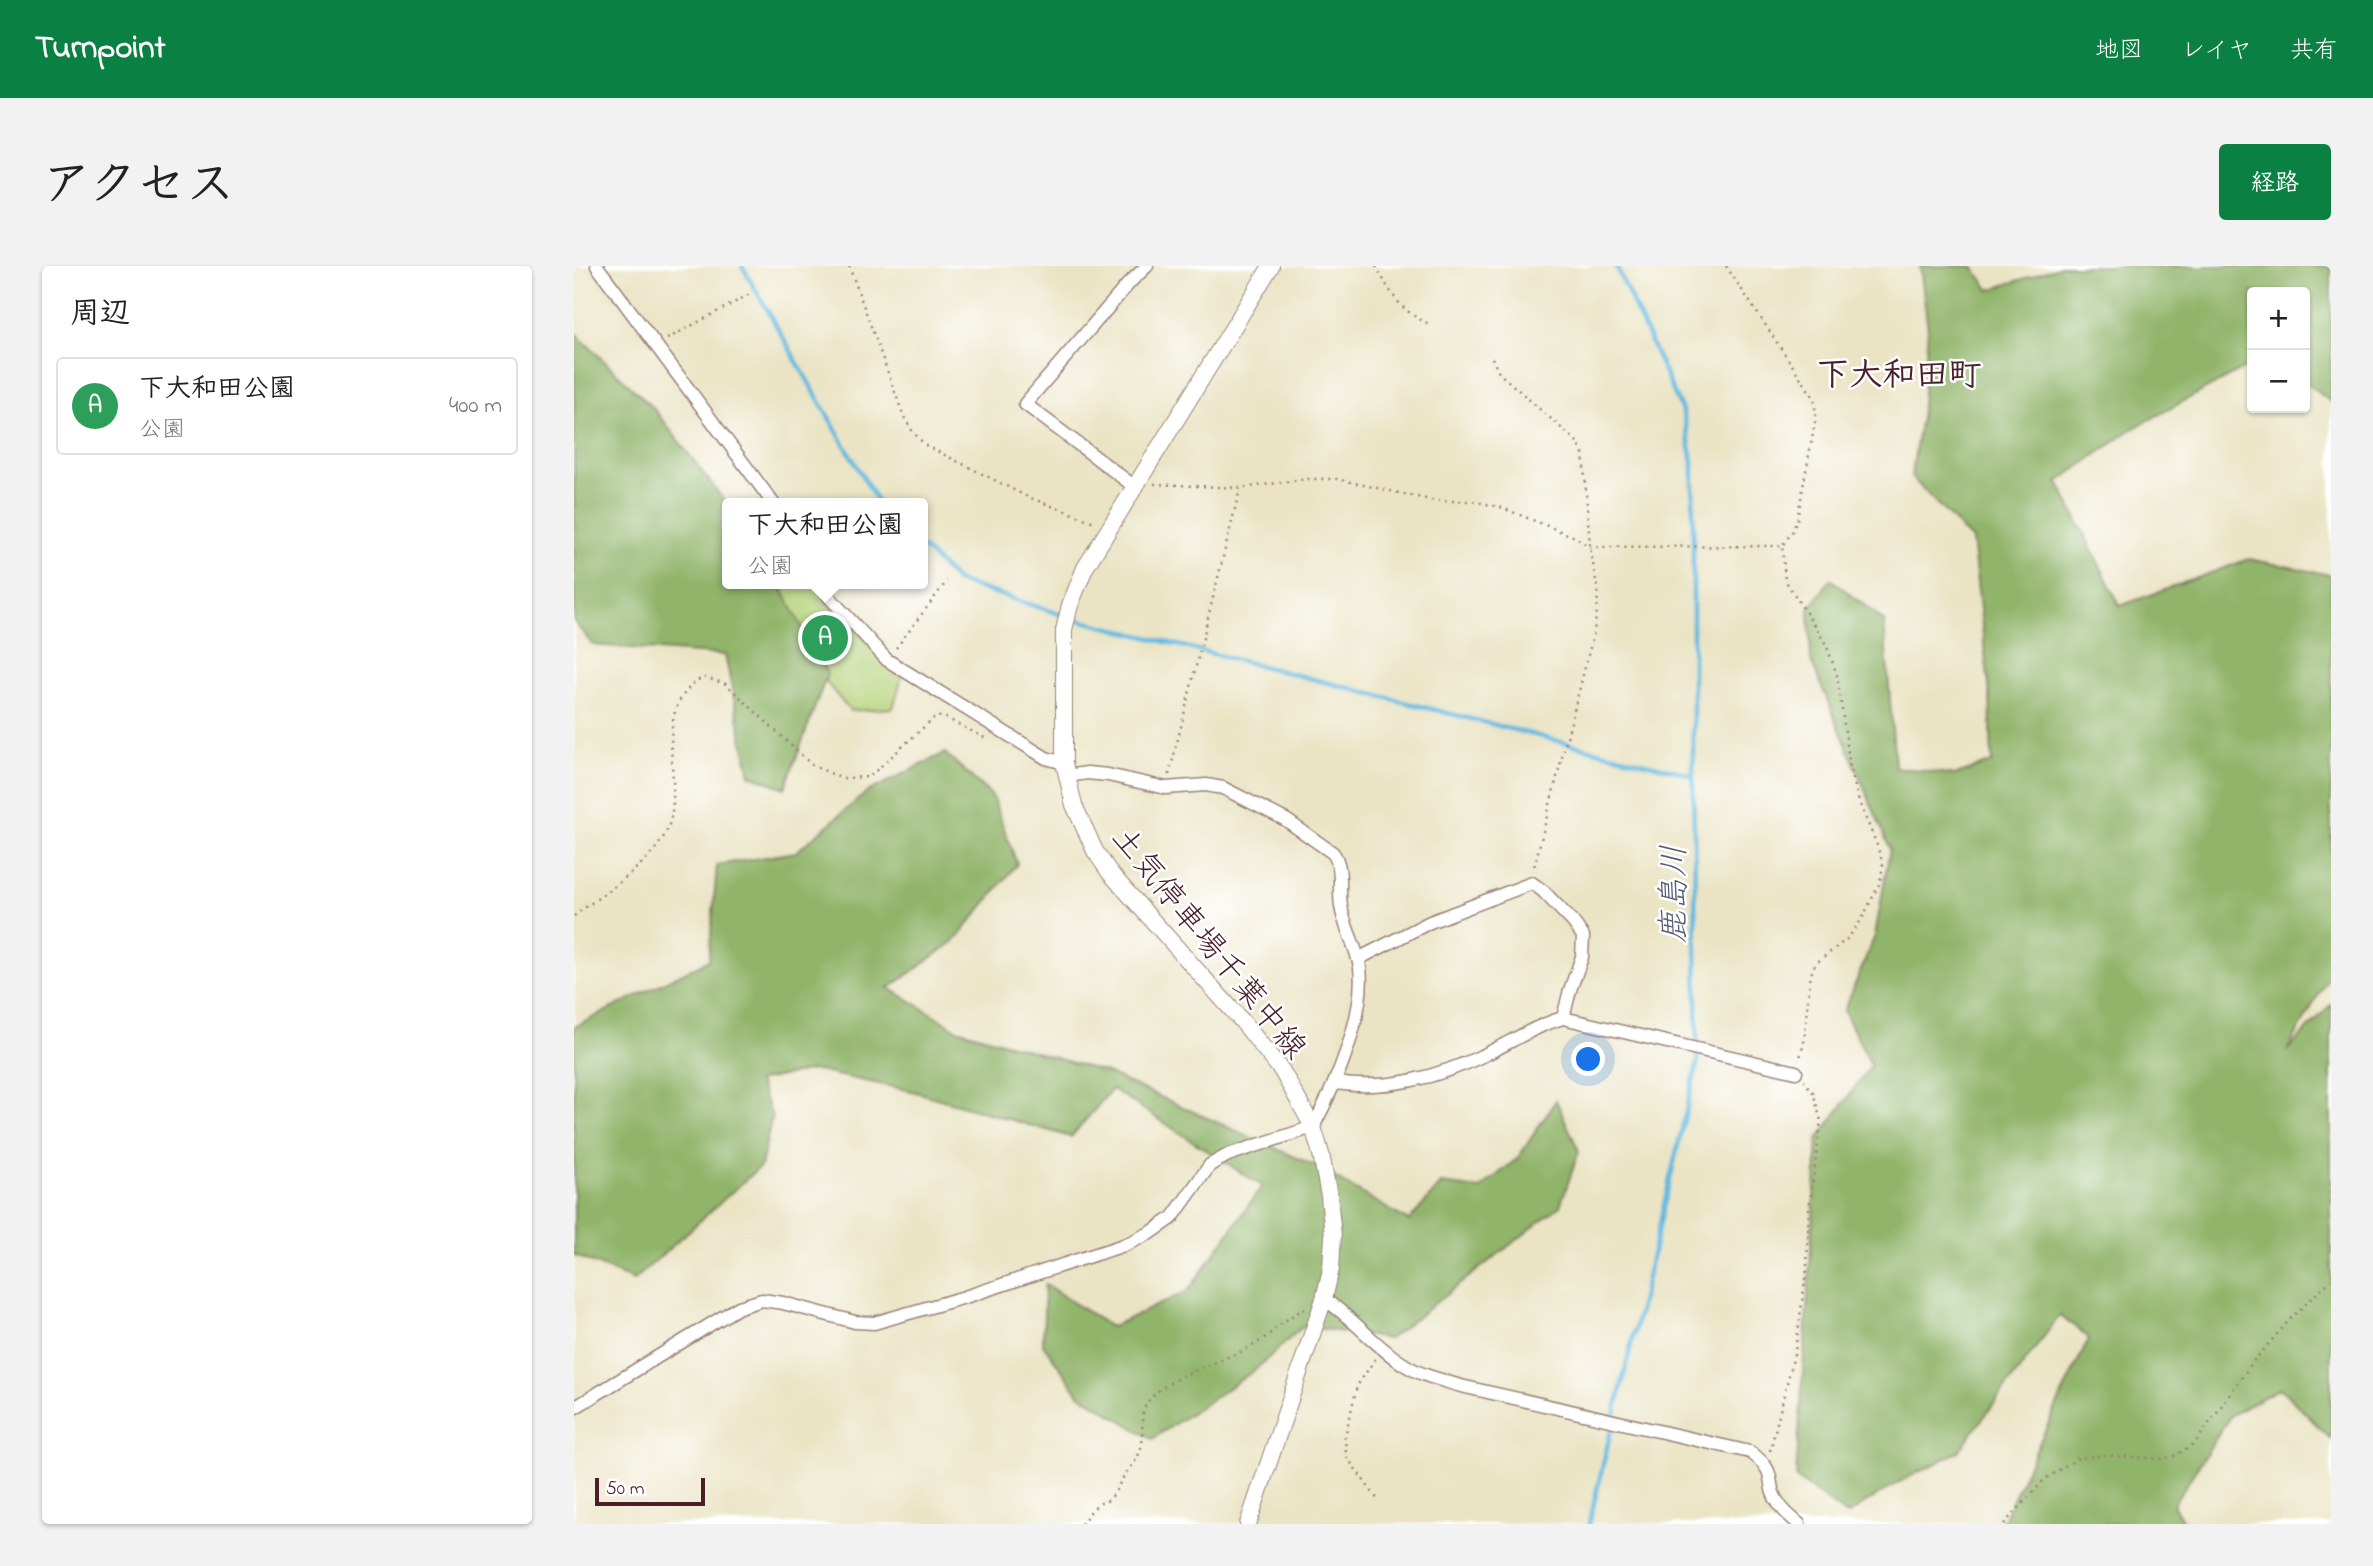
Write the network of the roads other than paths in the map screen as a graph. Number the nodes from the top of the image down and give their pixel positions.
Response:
1 (597, 266) edge
2 (1147, 266) edge
3 (1271, 266) edge
4 (1137, 483) junction
5 (769, 498) edge
6 (825, 589) edge
7 (1065, 769) junction
8 (1358, 959) junction
9 (1563, 1018) junction
10 (1796, 1072) road end
11 (1336, 1083) junction
12 (1313, 1127) junction
13 (1322, 1304) junction
14 (574, 1408) edge
15 (1248, 1524) edge
16 (1799, 1524) edge

1 - 5 street
2 - 4 street
3 - 4 main road, 土気停車場千葉中線
4 - 7 main road, 土気停車場千葉中線
6 - 7 street
7 - 8 street
7 - 12 main road, 土気停車場千葉中線
8 - 9 street
8 - 11 street
9 - 10 street
9 - 11 street
11 - 12 street
12 - 13 main road, 土気停車場千葉中線
12 - 14 street
13 - 15 main road, 土気停車場千葉中線
13 - 16 street

